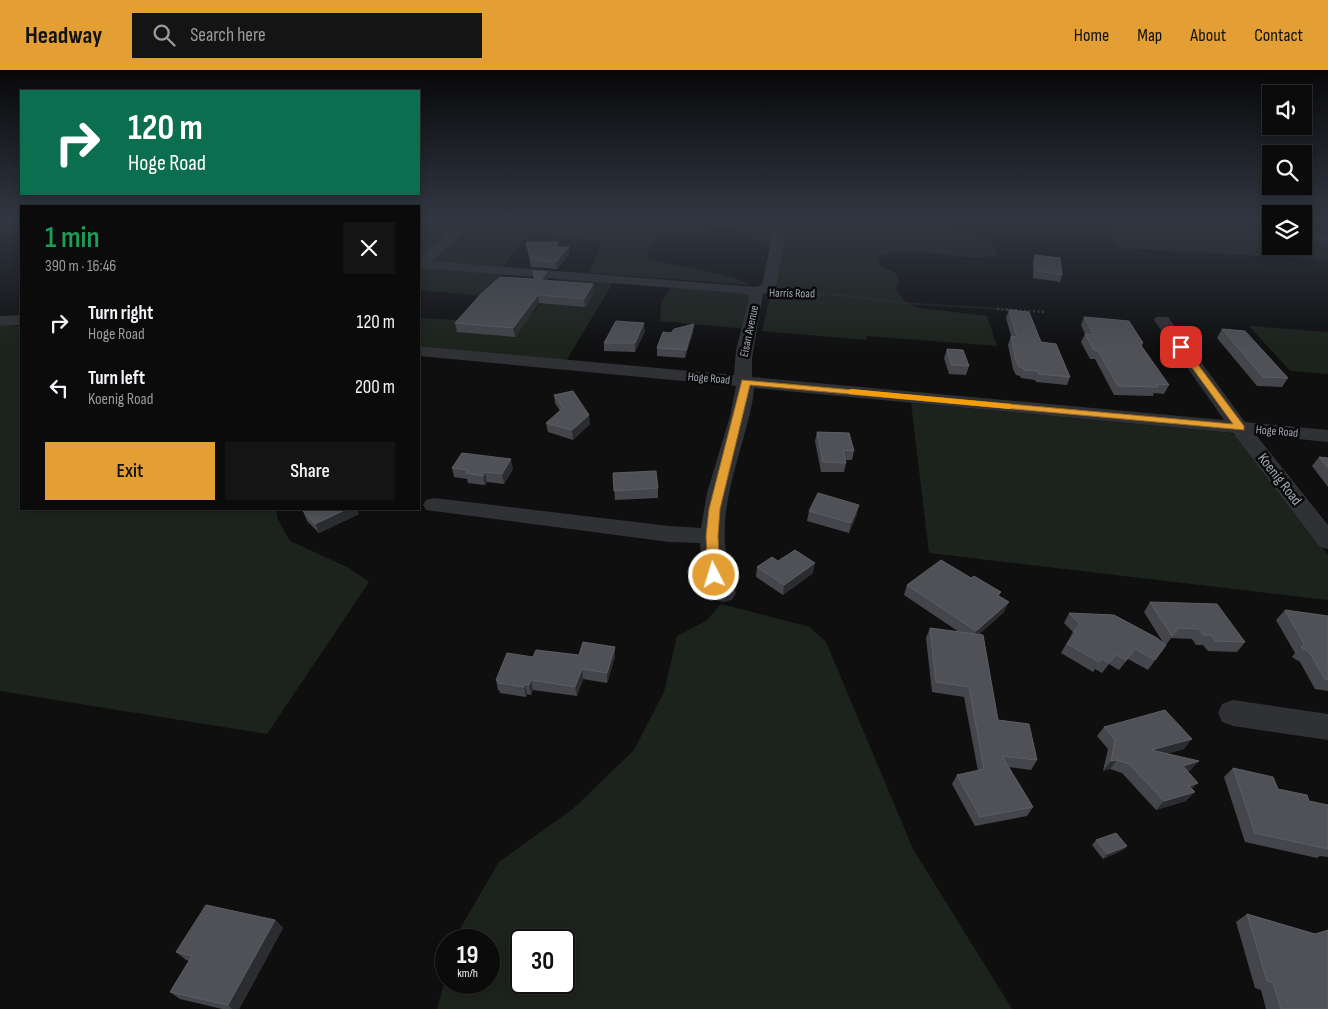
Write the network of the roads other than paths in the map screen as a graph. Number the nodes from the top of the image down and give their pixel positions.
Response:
1 (774, 262) edge
2 (420, 264) edge
3 (756, 292) junction
4 (20, 320) edge
5 (1162, 320) dead end
6 (0, 321) edge
7 (420, 351) edge
8 (746, 382) junction
9 (1240, 428) junction
10 (1328, 436) edge
11 (434, 505) dead end
12 (712, 536) junction
13 (1328, 541) edge
14 (723, 592) dead end
15 (1233, 713) dead end
16 (1328, 727) edge

1 - 3 street, Eisan Avenue
2 - 3 street, Harris Road
3 - 8 street, Eisan Avenue
4 - 6 street
5 - 9 street, Koenig Road
7 - 8 street, Hoge Road
8 - 9 street, Hoge Road
8 - 12 street, Eisan Avenue
9 - 10 street, Hoge Road
9 - 13 street, Koenig Road
11 - 12 street
12 - 14 street, Eisan Avenue
15 - 16 street

